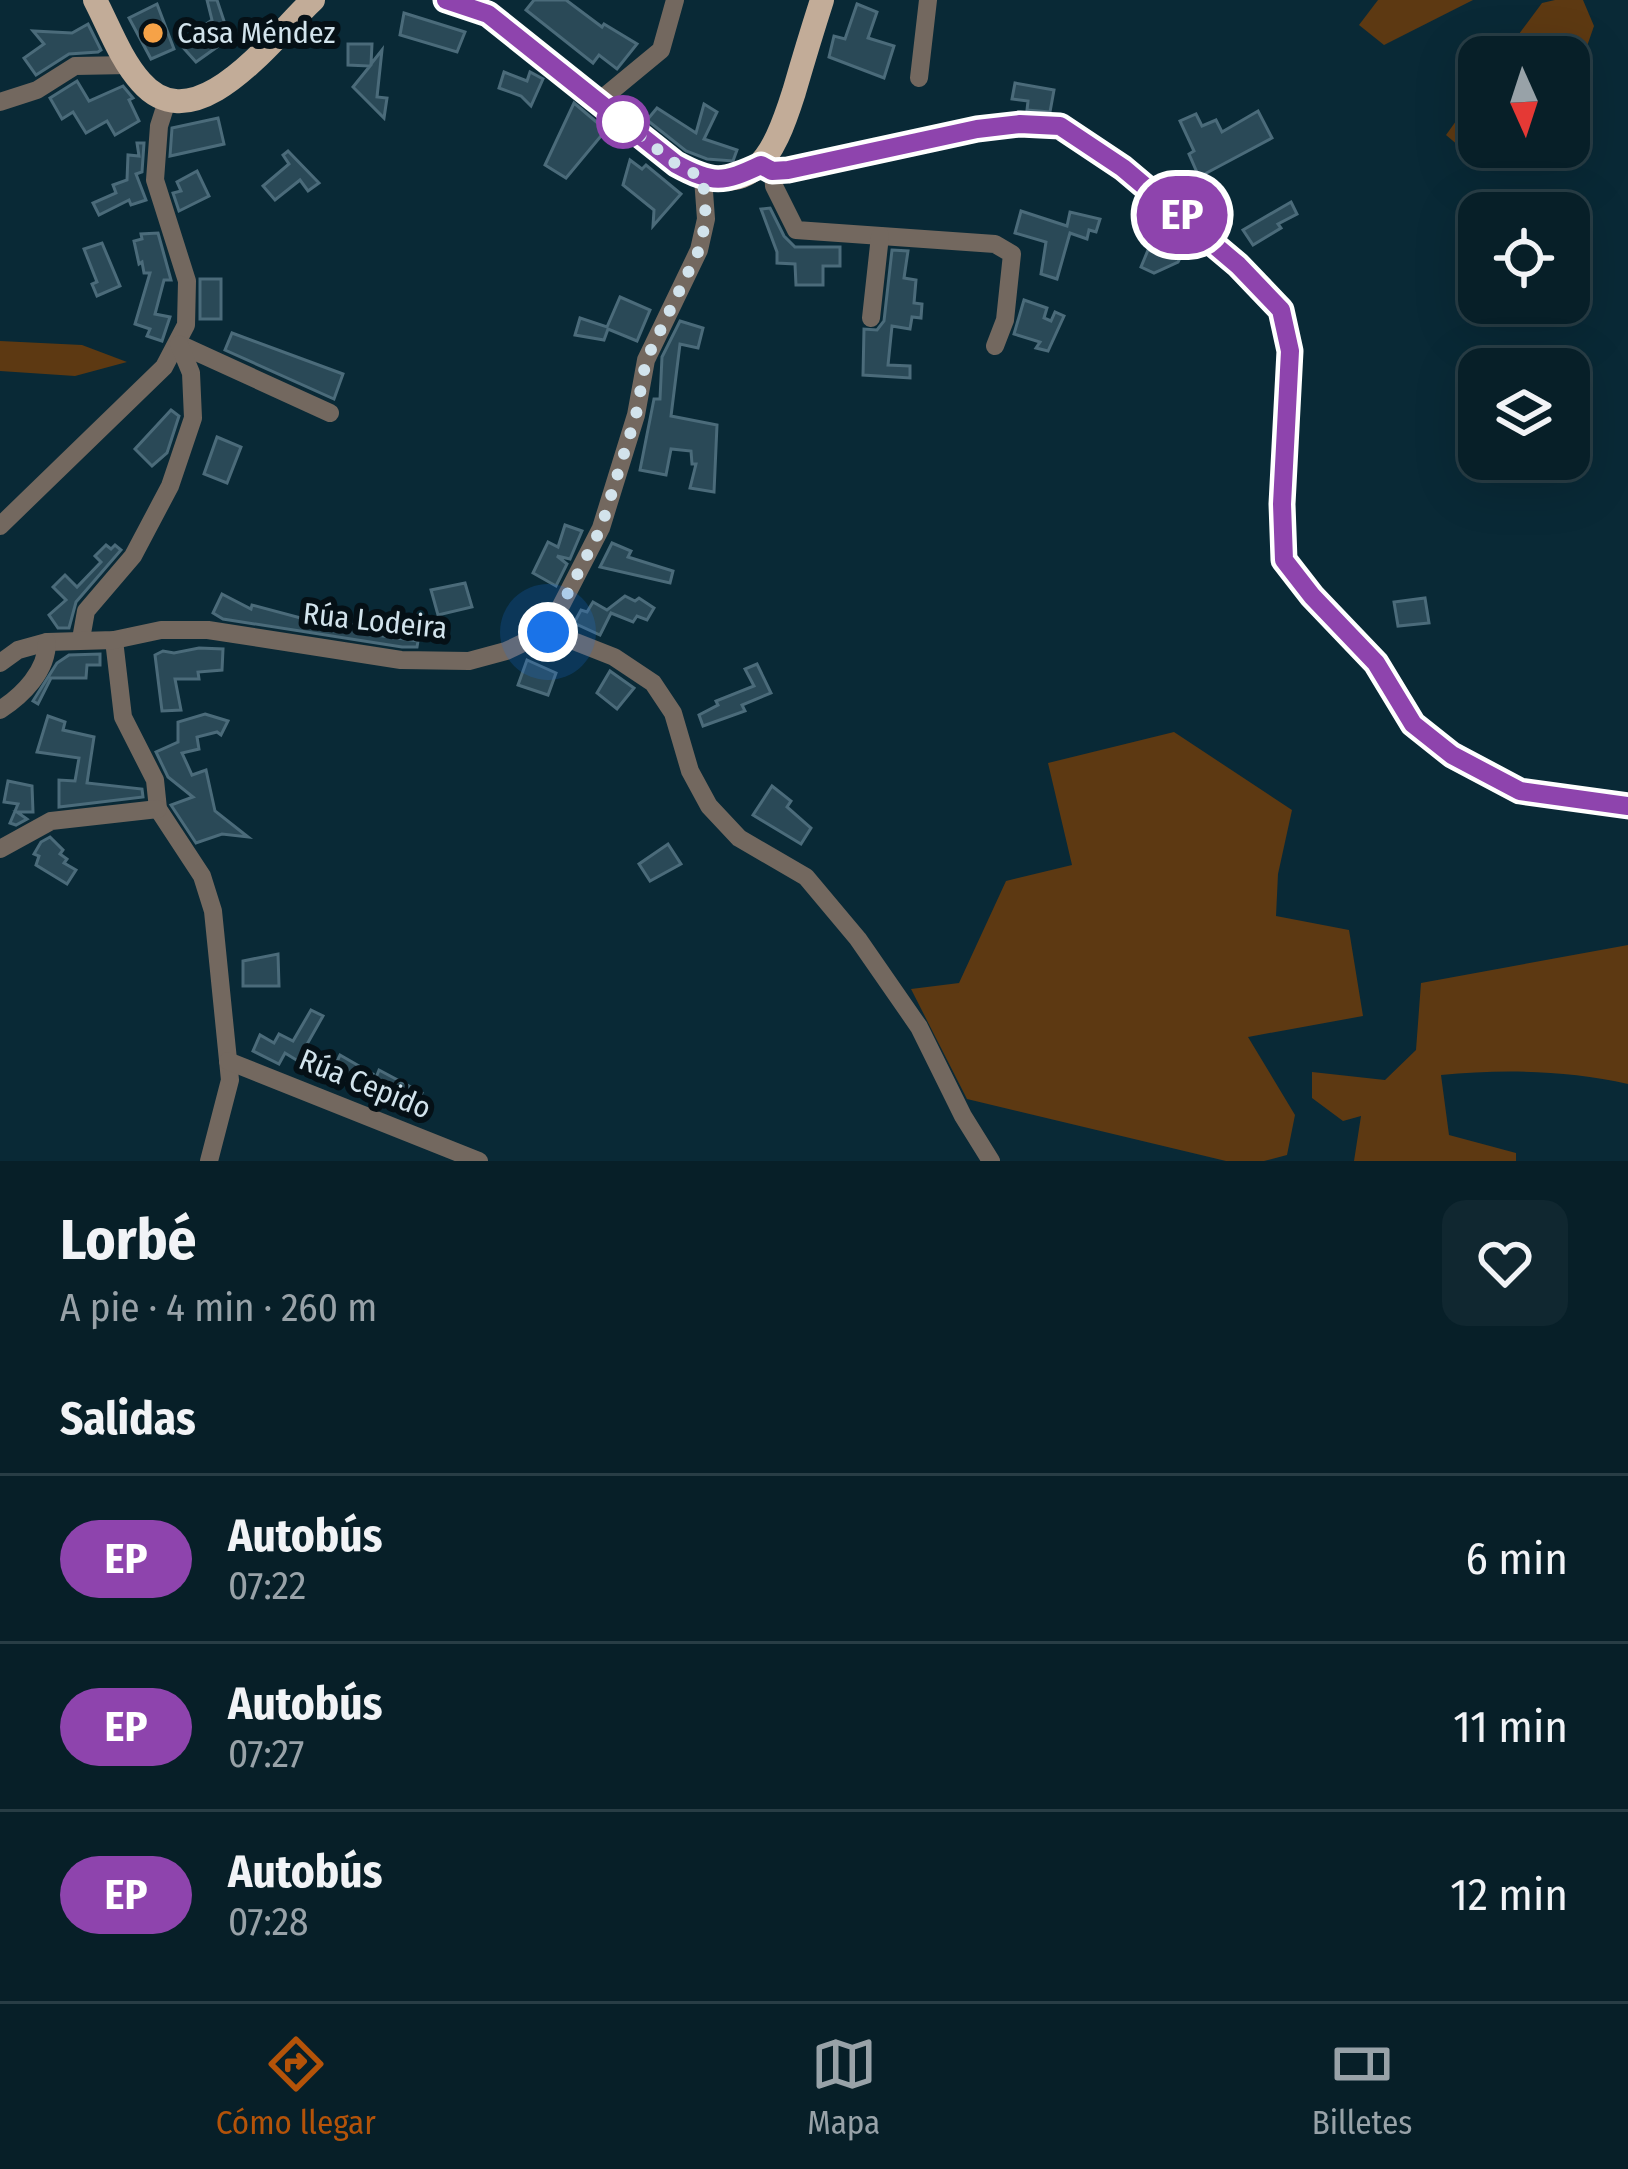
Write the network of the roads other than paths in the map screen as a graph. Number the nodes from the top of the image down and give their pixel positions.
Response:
1 (95, 0) edge
2 (313, 0) edge
3 (445, 0) edge
4 (675, 0) edge
5 (822, 0) edge
6 (928, 0) edge
7 (490, 7) edge
8 (129, 64) junction
9 (920, 78) dead end
10 (167, 100) junction
11 (0, 102) edge
12 (598, 102) junction
13 (767, 168) junction
14 (703, 178) junction
15 (880, 236) junction
16 (871, 318) dead end
17 (178, 344) junction
18 (995, 346) dead end
19 (330, 412) dead end
20 (0, 526) edge
21 (548, 632) junction
22 (81, 639) junction
23 (114, 640) junction
24 (47, 642) junction
25 (0, 663) edge
26 (0, 710) edge
27 (1628, 806) edge
28 (158, 809) junction
29 (0, 849) edge
30 (229, 1061) junction
31 (209, 1161) edge
32 (479, 1161) edge
33 (991, 1161) edge

1 - 8 main road
2 - 10 main road
3 - 7 main road
4 - 12 street
5 - 13 main road
6 - 9 street
7 - 12 main road
8 - 10 main road
8 - 11 street
10 - 17 street
12 - 14 main road
13 - 14 main road
13 - 15 street
13 - 27 street
14 - 21 street
15 - 16 street
15 - 18 street
17 - 19 street
17 - 20 street
17 - 22 street
21 - 23 street, Rúa Lodeira
21 - 33 street
22 - 23 street, Rúa Lodeira
22 - 24 street, Rúa Lodeira
23 - 28 street
24 - 25 street, Rúa Lodeira
24 - 26 street
28 - 29 street
28 - 30 street
30 - 31 street
30 - 32 street, Rúa Cepido

